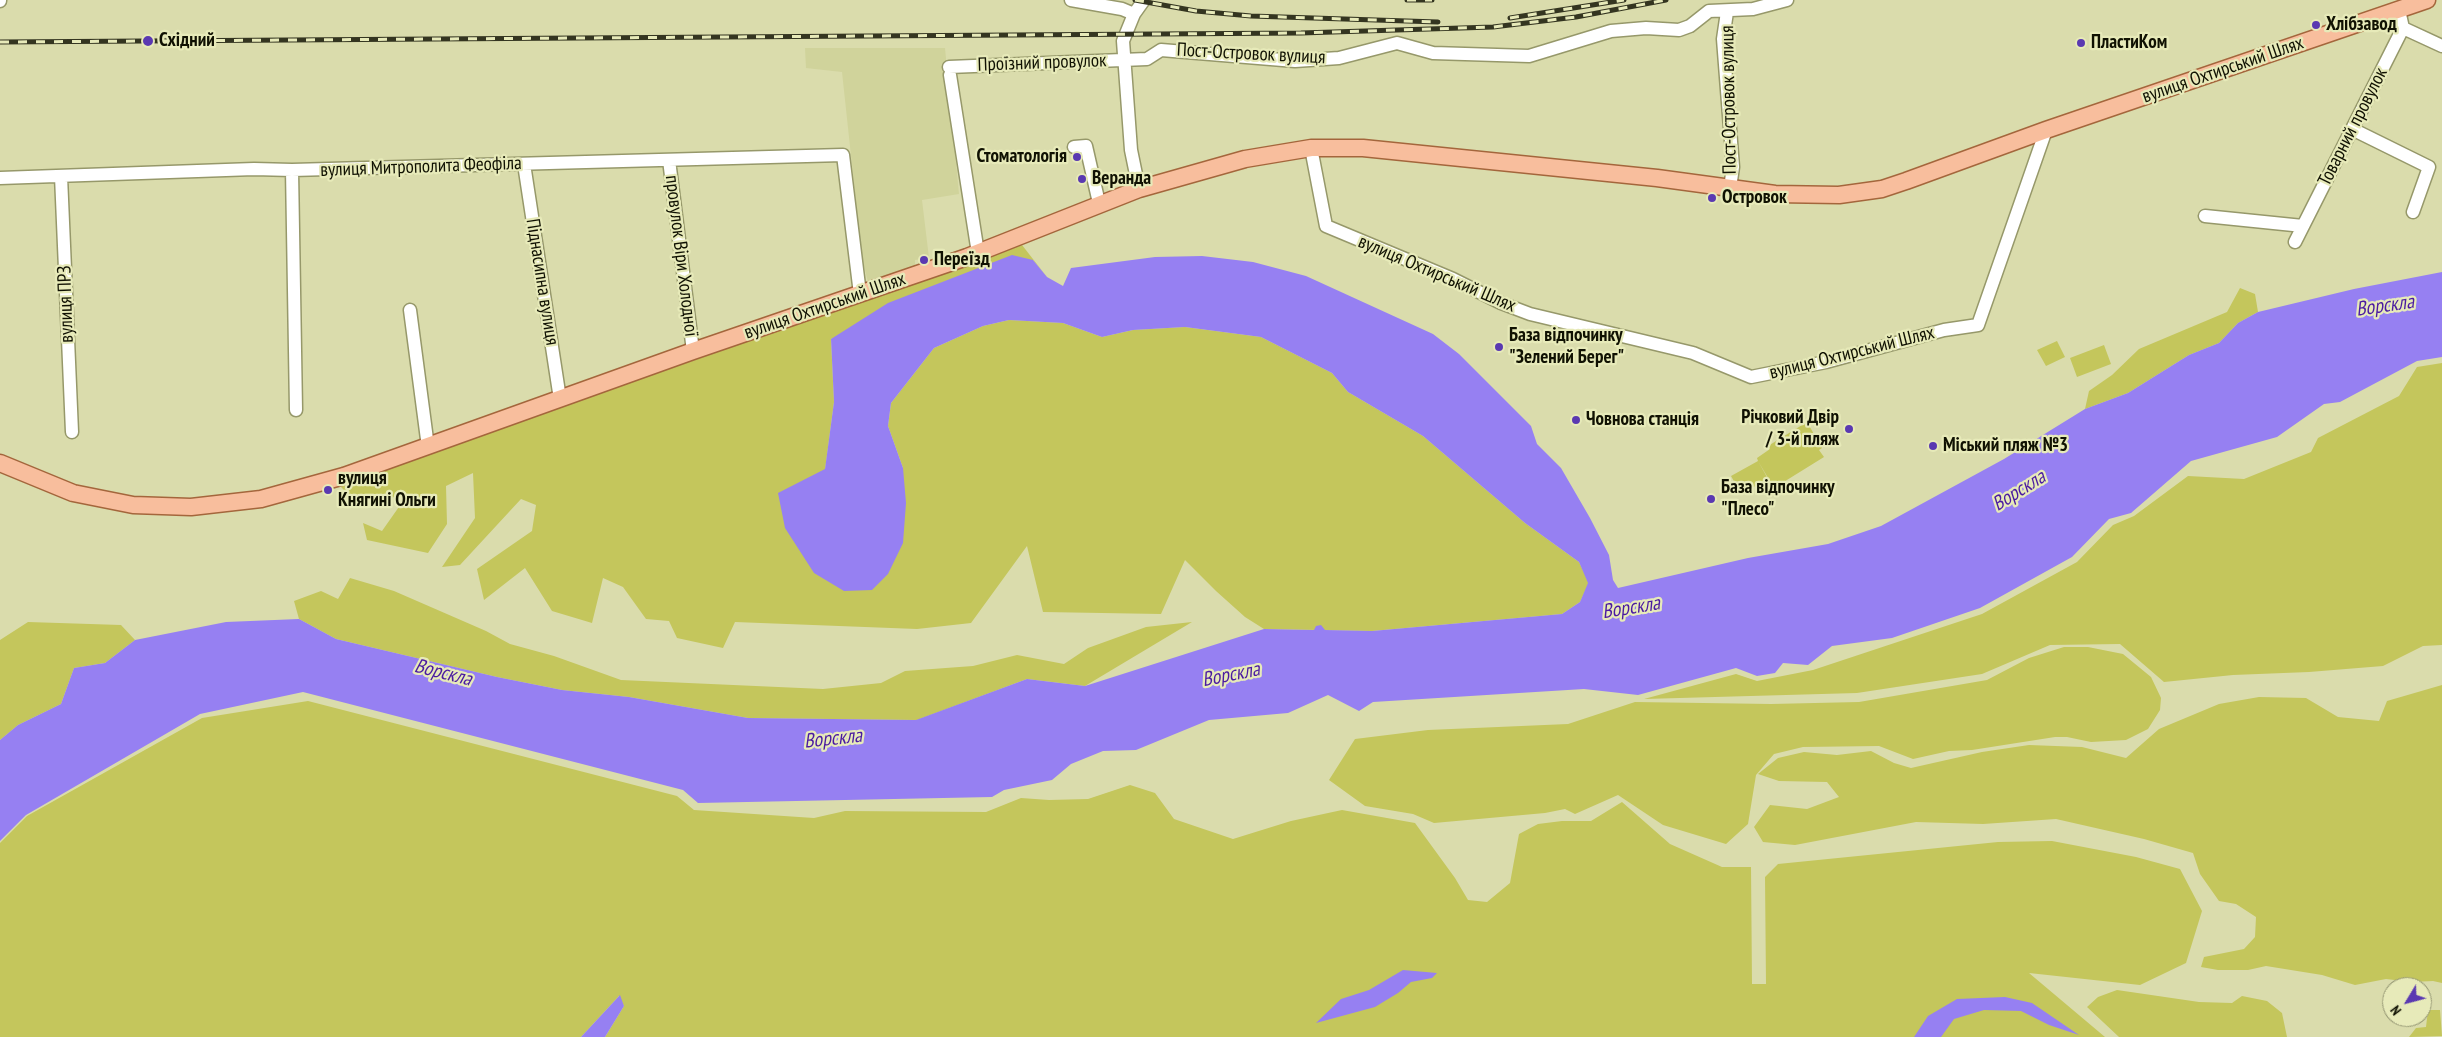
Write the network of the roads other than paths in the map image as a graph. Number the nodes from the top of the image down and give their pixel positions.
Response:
1 (1071, 0) edge
2 (1144, 0) edge
3 (1787, 0) edge
4 (2427, 0) edge
5 (2399, 10) junction
6 (1727, 12) junction
7 (1134, 14) junction
8 (2403, 28) junction
9 (2442, 46) edge
10 (1123, 59) junction
11 (2352, 129) junction
12 (2046, 130) junction
13 (1074, 147) dead end
14 (1311, 148) junction
15 (669, 160) junction
16 (524, 164) junction
17 (292, 170) junction
18 (61, 176) junction
19 (0, 178) edge
20 (1730, 188) junction
21 (1139, 189) junction
22 (1099, 203) junction
23 (2413, 212) dead end
24 (2205, 216) dead end
25 (2303, 226) junction
26 (2295, 242) dead end
27 (978, 252) junction
28 (860, 294) junction
29 (410, 310) dead end
30 (693, 351) junction
31 (560, 399) junction
32 (296, 410) dead end
33 (72, 432) dead end
34 (428, 447) junction
35 (0, 463) edge

1 - 7 street
2 - 7 street
3 - 6 street, Пост-Островок вулиця
4 - 5 main road, вулиця Охтирський Шлях
5 - 8 street
5 - 12 main road, вулиця Охтирський Шлях
6 - 10 street, Пост-Островок вулиця
6 - 20 street, Пост-Островок вулиця
7 - 10 street
8 - 9 street
8 - 11 street, Товарний провулок
10 - 21 street, Проїзний провулок
10 - 27 street, Проїзний провулок
11 - 23 street
11 - 25 street, Товарний провулок
12 - 14 street, вулиця Охтирський Шлях
12 - 20 main road, вулиця Охтирський Шлях
13 - 22 street
14 - 20 main road, вулиця Охтирський Шлях
14 - 21 main road, вулиця Охтирський Шлях
15 - 16 street, вулиця Митрополита Феофіла
15 - 28 street, вулиця Митрополита Феофіла
15 - 30 street, провулок Віри Холодної
16 - 17 street, вулиця Митрополита Феофіла
16 - 31 street, Піднасипна вулиця
17 - 18 street, вулиця Митрополита Феофіла
17 - 32 street
18 - 19 street, вулиця Митрополита Феофіла
18 - 33 street, вулиця ПРЗ
21 - 22 main road, вулиця Охтирський Шлях
22 - 27 main road, вулиця Охтирський Шлях
24 - 25 street
25 - 26 street, Товарний провулок
27 - 28 main road, вулиця Охтирський Шлях
28 - 30 main road, вулиця Охтирський Шлях
29 - 34 street
30 - 31 main road, вулиця Охтирський Шлях
31 - 34 main road, вулиця Охтирський Шлях
34 - 35 main road, вулиця Охтирський Шлях

